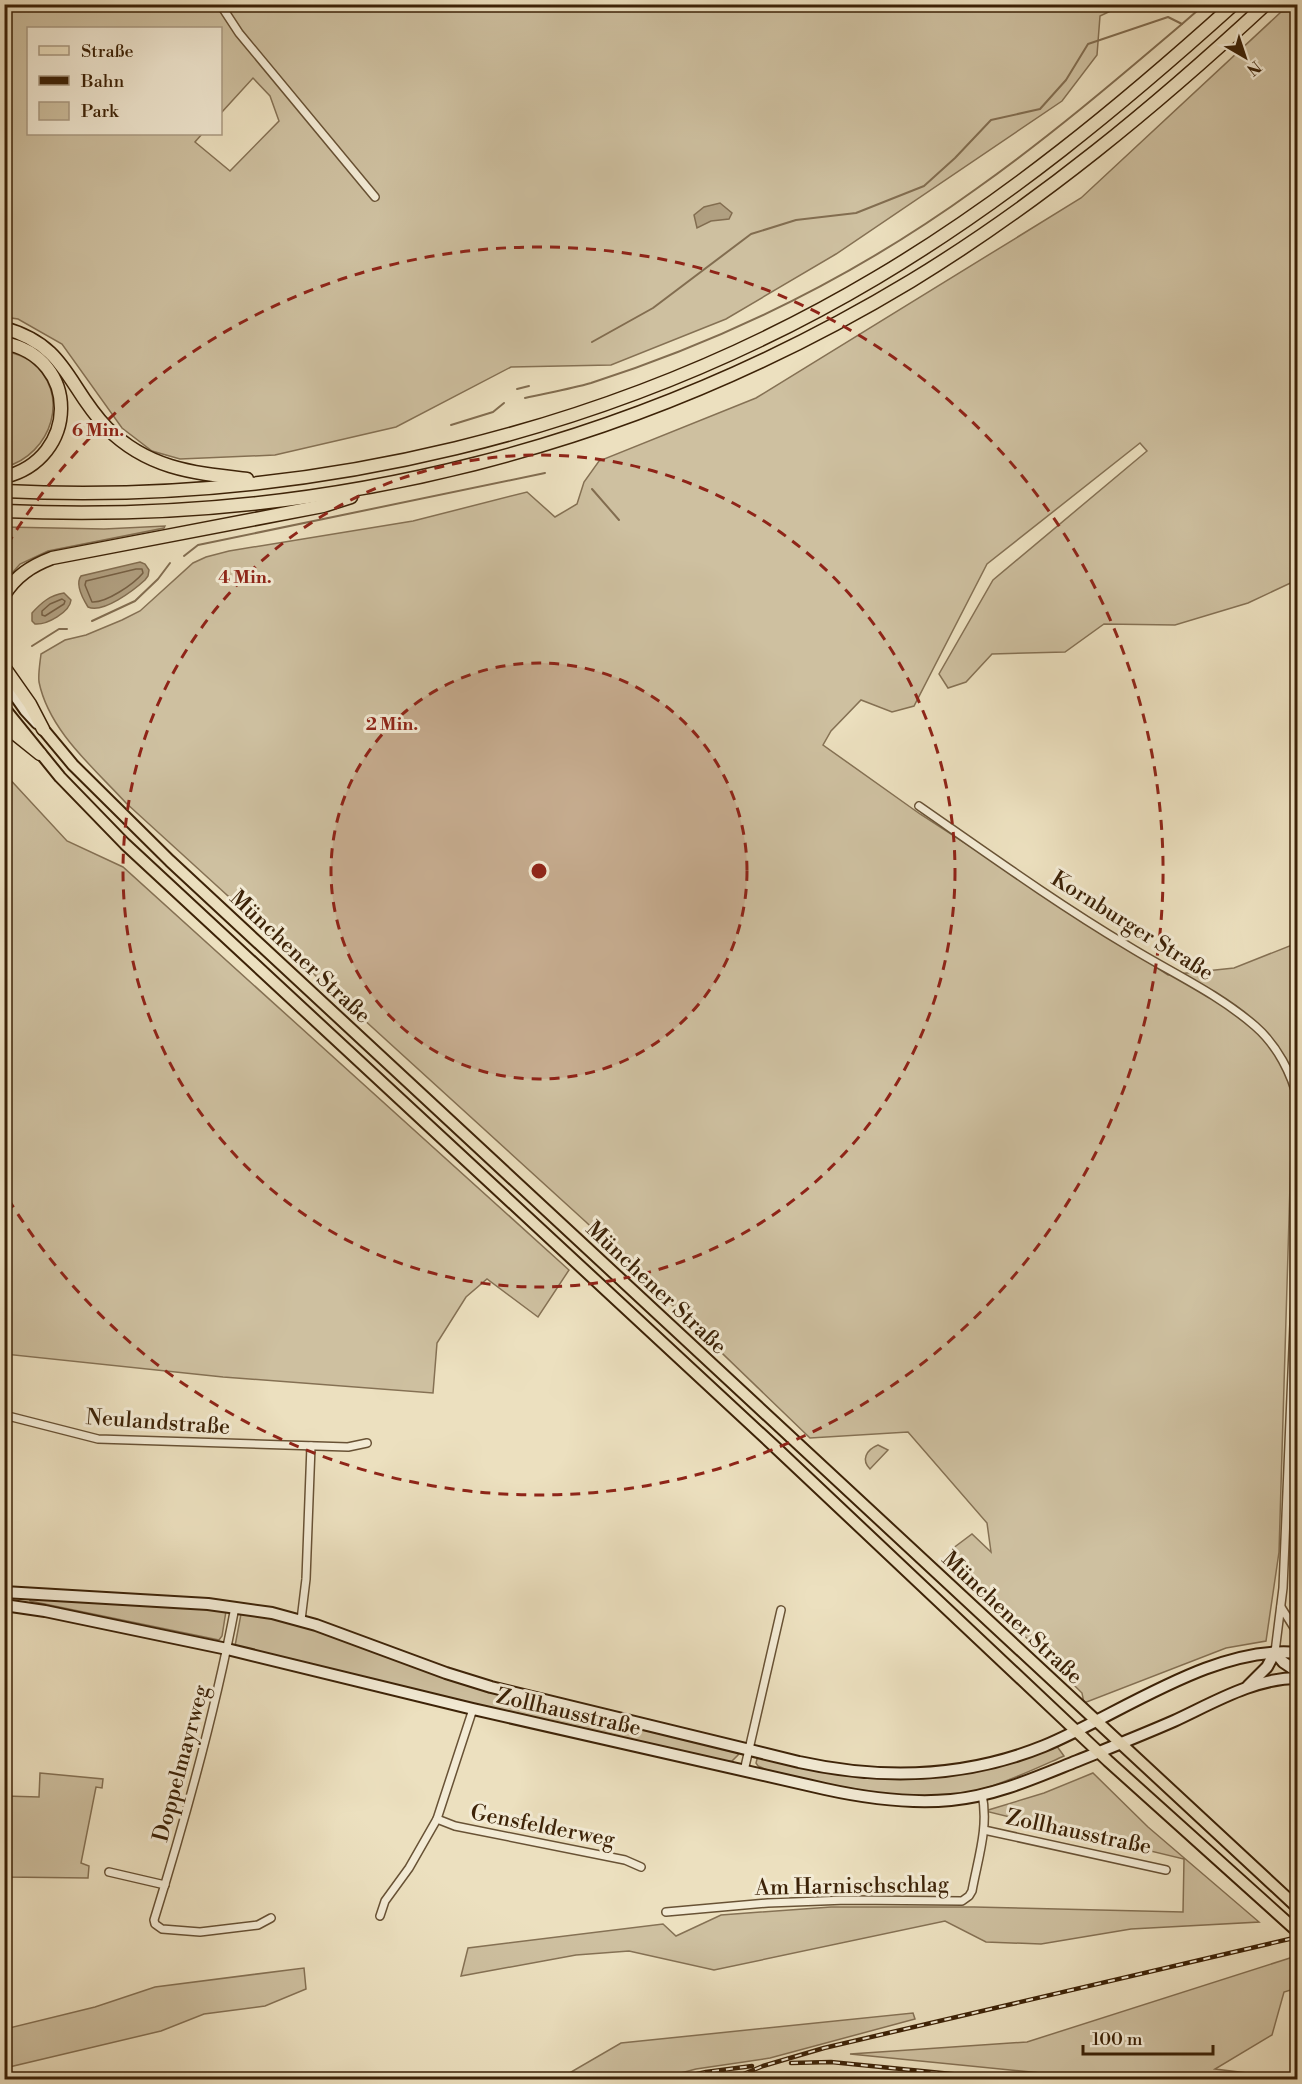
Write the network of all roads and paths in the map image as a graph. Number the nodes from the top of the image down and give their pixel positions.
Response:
1 (219, 4) edge
2 (1234, 4) edge
3 (1266, 4) edge
4 (375, 197) dead end
5 (4, 328) edge
6 (4, 343) edge
7 (4, 477) edge
8 (272, 482) junction
9 (392, 483) junction
10 (4, 491) edge
11 (4, 511) edge
12 (4, 595) edge
13 (4, 656) edge
14 (4, 667) edge
15 (9, 682) edge
16 (4, 708) edge
17 (4, 725) edge
18 (43, 729) joint
19 (40, 754) junction
20 (920, 806) dead end
21 (1298, 1101) edge
22 (1298, 1229) edge
23 (4, 1415) edge
24 (368, 1443) dead end
25 (311, 1446) junction
26 (4, 1592) edge
27 (24, 1594) junction
28 (4, 1605) edge
29 (22, 1607) junction
30 (235, 1607) junction
31 (1281, 1607) junction
32 (781, 1610) dead end
33 (301, 1620) junction
34 (1298, 1634) edge
35 (227, 1649) junction
36 (1275, 1652) junction
37 (1298, 1653) edge
38 (1298, 1672) edge
39 (1298, 1678) edge
40 (1246, 1688) junction
41 (473, 1709) junction
42 (1095, 1720) junction
43 (1076, 1731) junction
44 (1120, 1744) junction
45 (748, 1750) junction
46 (1098, 1752) junction
47 (744, 1771) junction
48 (982, 1794) junction
49 (437, 1819) junction
50 (984, 1830) junction
51 (641, 1867) dead end
52 (1166, 1870) dead end
53 (109, 1872) dead end
54 (165, 1885) junction
55 (1298, 1908) edge
56 (666, 1912) dead end
57 (380, 1916) dead end
58 (271, 1918) dead end
59 (1298, 1932) edge

1 - 4 street
2 - 8 highway
3 - 9 highway
5 - 8 highway
6 - 7 highway
8 - 10 highway
9 - 11 highway
9 - 12 highway
13 - 15 highway
14 - 15 highway
15 - 18 highway
16 - 19 main road, Münchener Straße
17 - 19 highway
18 - 42 main road, Münchener Straße
19 - 43 main road, Münchener Straße
20 - 21 street, Kornburger Straße
22 - 31 street
23 - 25 street, Neulandstraße
24 - 25 street, Neulandstraße
25 - 33 street
26 - 27 main road, Zollhausstraße
27 - 29 main road
27 - 30 main road, Zollhausstraße
28 - 29 main road, Zollhausstraße
29 - 35 main road, Zollhausstraße
30 - 33 main road, Zollhausstraße
30 - 35 street, Doppelmayrweg
31 - 34 street
31 - 36 street
32 - 45 street
33 - 45 main road, Zollhausstraße
35 - 41 main road, Zollhausstraße
35 - 54 street, Doppelmayrweg
36 - 37 main road, Zollhausstraße
36 - 38 main road
36 - 40 main road
36 - 42 main road, Zollhausstraße
39 - 40 main road
40 - 44 main road, Zollhausstraße
41 - 47 main road, Zollhausstraße
41 - 49 street
42 - 43 main road, Zollhausstraße
42 - 44 main road, Münchener Straße
43 - 45 main road, Zollhausstraße
43 - 46 main road, Münchener Straße
44 - 46 main road, Zollhausstraße
44 - 55 main road, Münchener Straße
45 - 47 street
46 - 48 main road, Zollhausstraße
46 - 59 main road, Münchener Straße
47 - 48 main road, Zollhausstraße
48 - 50 street, Am Harnischschlag
49 - 51 street, Gensfelderweg
49 - 57 street
50 - 52 street, Zollhausstraße
50 - 56 street, Am Harnischschlag
53 - 54 street
54 - 58 street, Doppelmayrweg

